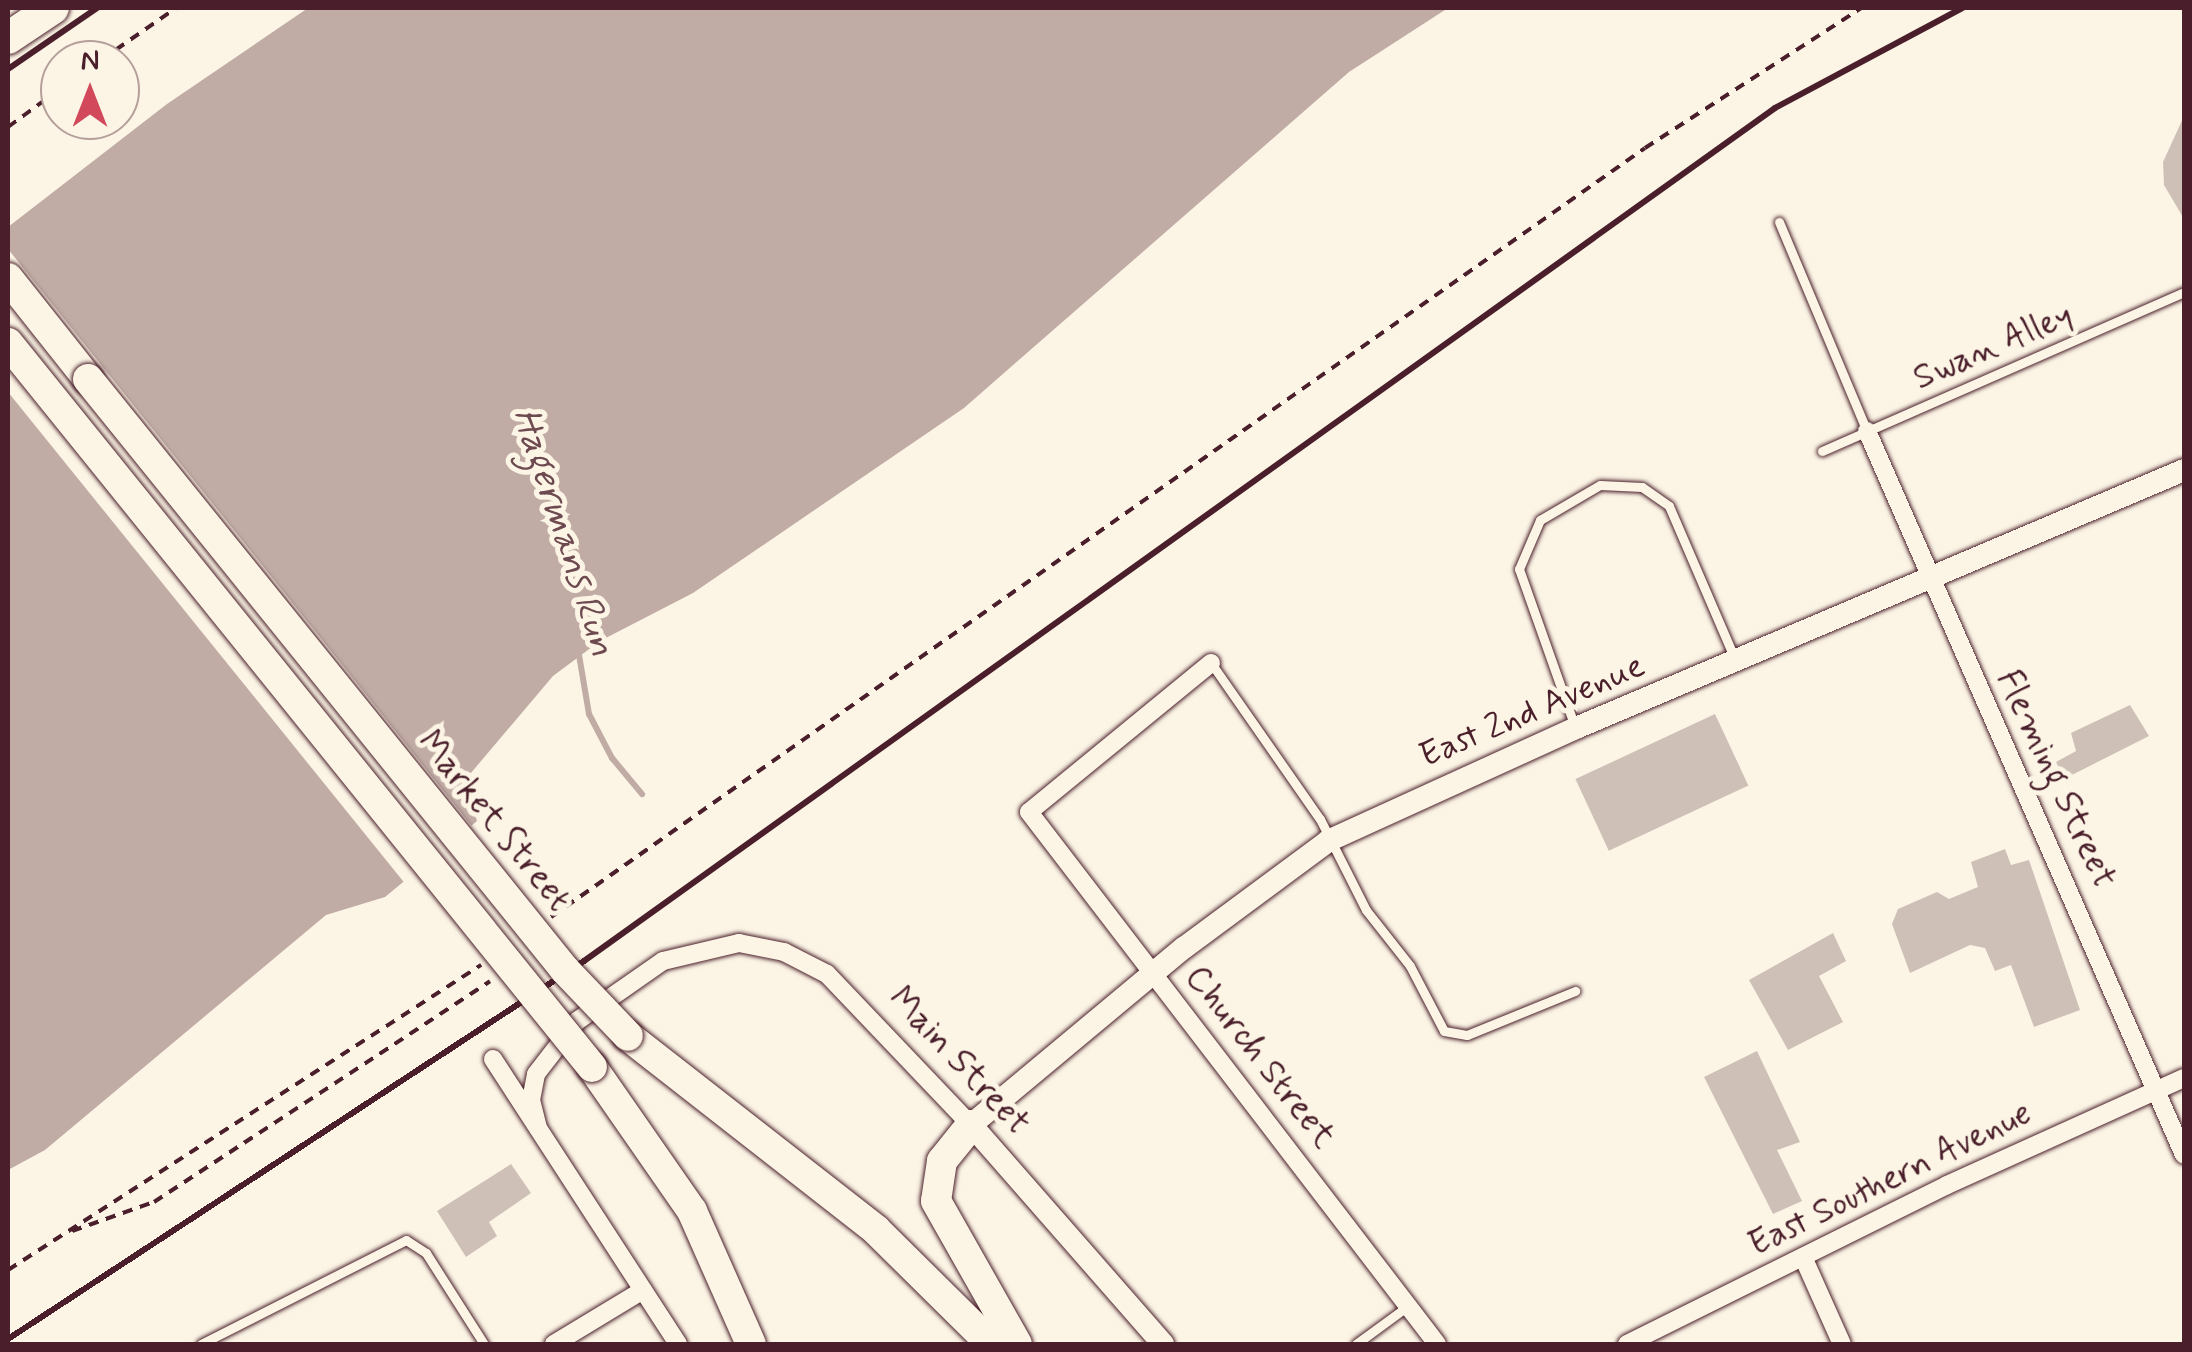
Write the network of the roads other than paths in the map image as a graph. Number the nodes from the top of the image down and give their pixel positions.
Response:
1 (53, 8) edge
2 (8, 38) edge
3 (1779, 222) dead end
4 (8, 278) edge
5 (2184, 292) edge
6 (8, 344) edge
7 (1868, 431) junction
8 (1822, 451) dead end
9 (2184, 470) edge
10 (1928, 580) junction
11 (1736, 662) junction
12 (1210, 663) joint
13 (1576, 728) junction
14 (1328, 842) junction
15 (1154, 974) junction
16 (1575, 991) dead end
17 (493, 1059) dead end
18 (2184, 1078) edge
19 (2158, 1089) junction
20 (971, 1125) junction
21 (538, 1128) junction
22 (2184, 1155) edge
23 (1802, 1257) junction
24 (643, 1290) junction
25 (1408, 1306) junction
26 (984, 1342) edge
27 (201, 1344) edge
28 (484, 1344) edge
29 (554, 1344) edge
30 (678, 1344) edge
31 (750, 1344) edge
32 (1017, 1344) edge
33 (1163, 1344) edge
34 (1356, 1344) edge
35 (1437, 1344) edge
36 (1627, 1344) edge
37 (1842, 1344) edge

1 - 2 highway
3 - 7 lane
4 - 26 highway, Market Street, bridge
5 - 7 lane, Swan Alley
6 - 31 highway, bridge
7 - 8 lane, Swan Alley
7 - 10 street, Fleming Street
9 - 10 street, East 2nd Avenue
10 - 11 street, East 2nd Avenue
10 - 19 street, Fleming Street
11 - 13 street, East 2nd Avenue
11 - 13 lane
12 - 14 lane
12 - 15 street, Church Street
13 - 14 street, East 2nd Avenue
14 - 15 street, East 2nd Avenue
14 - 16 lane
15 - 20 street, East 2nd Avenue
15 - 25 street, Church Street
17 - 21 street
18 - 19 street, East Southern Avenue
19 - 22 street, Fleming Street
19 - 23 street, East Southern Avenue
20 - 21 street, Main Street
20 - 32 highway
20 - 33 street, Main Street
21 - 24 street
23 - 36 street, East Southern Avenue
23 - 37 street
24 - 29 street
24 - 30 street
25 - 34 lane
25 - 35 street, Church Street
27 - 28 lane

